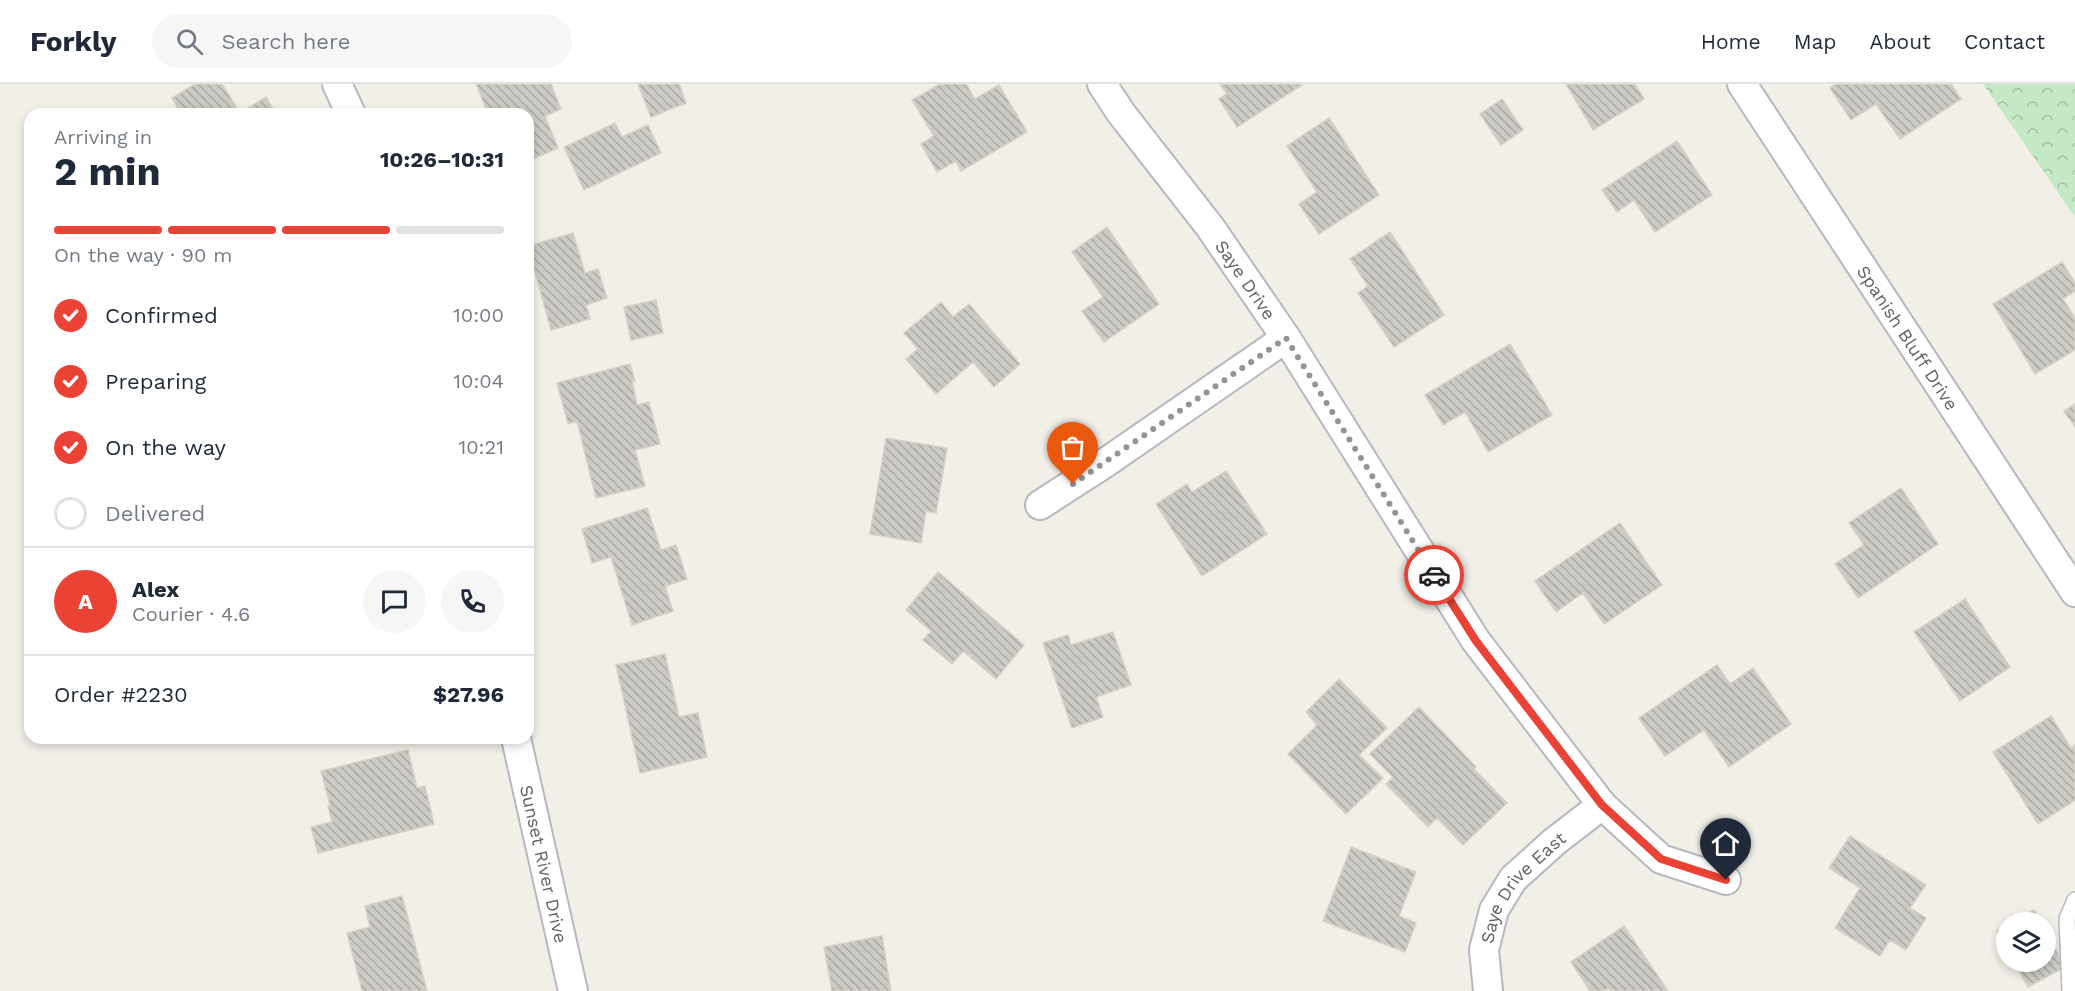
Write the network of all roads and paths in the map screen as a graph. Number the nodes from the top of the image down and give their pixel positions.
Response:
1 (337, 84) edge
2 (1102, 84) edge
3 (1742, 84) edge
4 (348, 108) edge
5 (1286, 338) junction
6 (1040, 505) dead end
7 (2075, 592) edge
8 (517, 744) edge
9 (1602, 805) junction
10 (1726, 880) dead end
11 (2075, 900) edge
12 (573, 991) edge
13 (1488, 991) edge
14 (2070, 991) edge

1 - 4 street
2 - 5 street, Saye Drive
3 - 7 street, Spanish Bluff Drive
5 - 6 street
5 - 9 street, Saye Drive
8 - 12 street, Sunset River Drive
9 - 10 street, Saye Drive
9 - 13 street, Saye Drive East
11 - 14 lane

